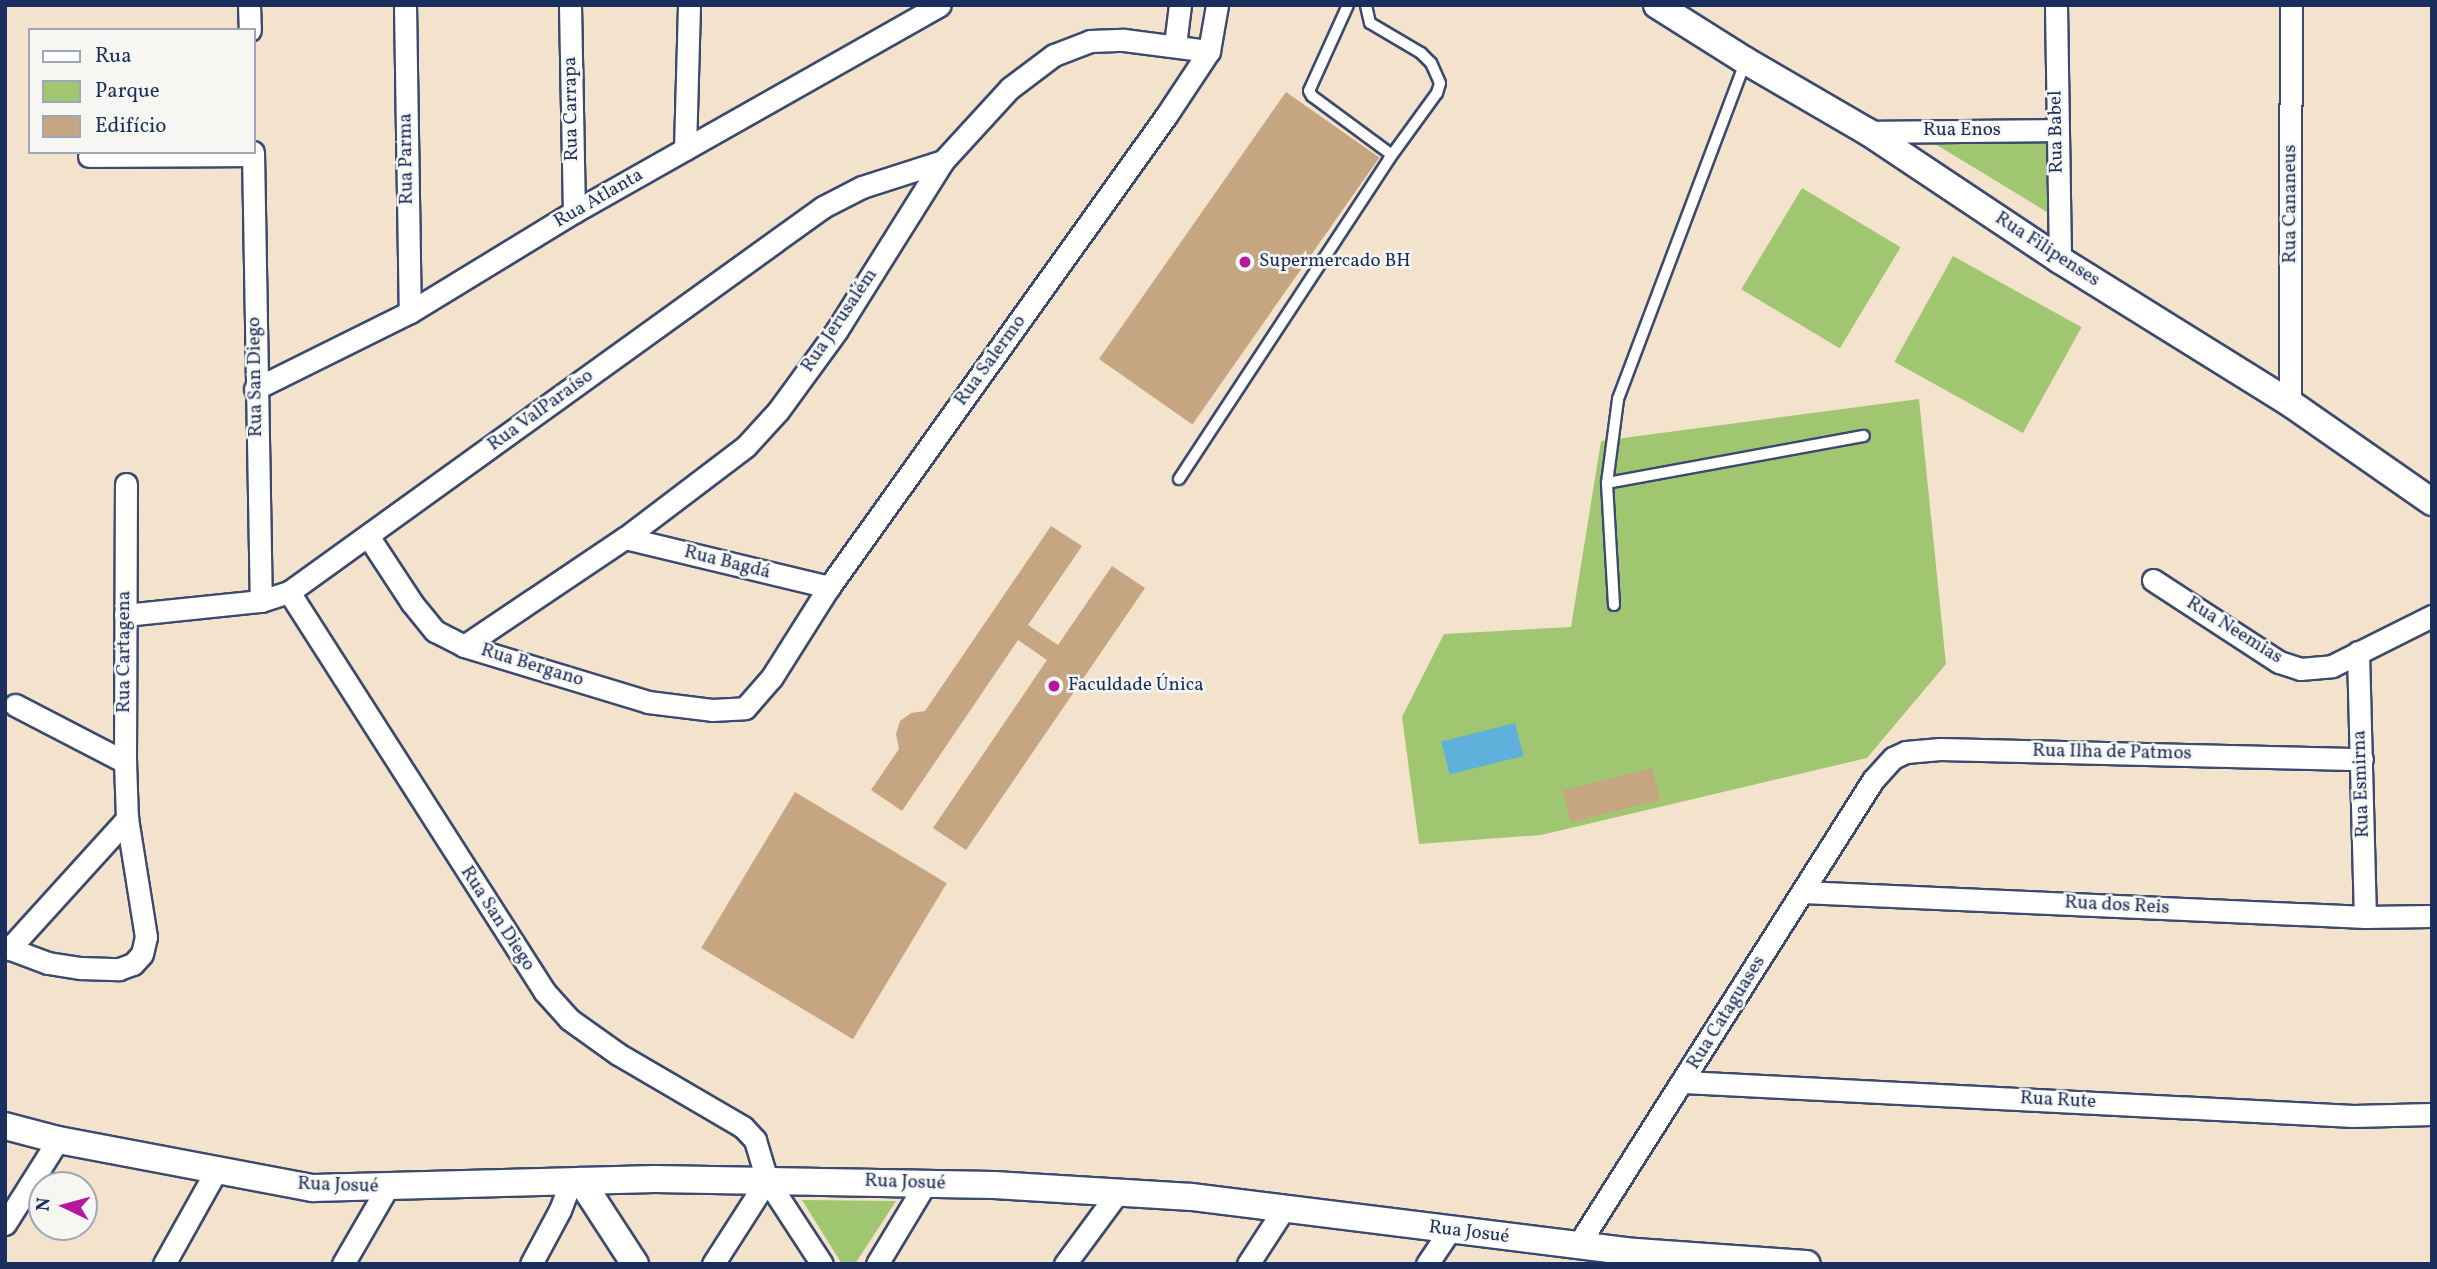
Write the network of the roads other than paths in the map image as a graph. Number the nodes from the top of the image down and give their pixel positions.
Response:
1 (249, 5) edge
2 (405, 5) edge
3 (569, 5) edge
4 (689, 5) edge
5 (940, 5) edge
6 (1180, 5) edge
7 (1217, 5) edge
8 (1348, 5) edge
9 (1366, 5) edge
10 (1657, 5) edge
11 (2056, 5) edge
12 (2291, 5) edge
13 (250, 28) edge
14 (1175, 45) junction
15 (1209, 51) junction
16 (1746, 61) junction
17 (2057, 131) junction
18 (1868, 132) junction
19 (685, 149) junction
20 (253, 154) edge
21 (1392, 155) junction
22 (89, 156) dead end
23 (943, 161) junction
24 (574, 212) junction
25 (2060, 260) junction
26 (410, 312) junction
27 (255, 389) junction
28 (2290, 403) junction
29 (1864, 436) dead end
30 (1180, 480) dead end
31 (1607, 483) junction
32 (126, 484) dead end
33 (2432, 502) edge
34 (368, 536) junction
35 (625, 538) junction
36 (2154, 580) dead end
37 (829, 587) junction
38 (289, 592) junction
39 (261, 601) junction
40 (1614, 605) dead end
41 (125, 615) junction
42 (2432, 616) edge
43 (464, 646) junction
44 (2358, 652) junction
45 (15, 705) dead end
46 (745, 708) joint
47 (2362, 759) junction
48 (125, 762) junction
49 (1873, 780) joint
50 (127, 820) junction
51 (1802, 892) junction
52 (2432, 916) edge
53 (2365, 917) junction
54 (7, 948) edge
55 (1684, 1082) junction
56 (2432, 1114) edge
57 (5, 1126) edge
58 (58, 1140) junction
59 (216, 1171) junction
60 (767, 1180) junction
61 (576, 1181) junction
62 (925, 1184) junction
63 (387, 1188) junction
64 (1118, 1192) junction
65 (1285, 1207) junction
66 (5, 1224) edge
67 (1449, 1231) junction
68 (1578, 1245) junction
69 (1631, 1258) edge
70 (164, 1264) edge
71 (343, 1264) edge
72 (531, 1264) edge
73 (635, 1264) edge
74 (713, 1264) edge
75 (822, 1264) edge
76 (877, 1264) edge
77 (1065, 1264) edge
78 (1248, 1264) edge
79 (1427, 1264) edge
80 (1807, 1264) edge

1 - 13 street
2 - 26 street, Rua Parma
3 - 24 street, Rua Carrapa
4 - 19 street
5 - 19 street, Rua Atlanta
6 - 14 street
7 - 15 street, Rua Salermo
8 - 21 lane
9 - 21 lane
10 - 16 street, Rua Filipenses
11 - 17 street, Rua Babel
12 - 28 street, Rua Cananeus
14 - 15 street, Rua Jerusalém
14 - 23 street, Rua Jerusalém
15 - 37 street, Rua Salermo
16 - 18 street, Rua Filipenses
16 - 31 lane
17 - 18 street, Rua Enos
17 - 25 street, Rua Babel
18 - 25 street, Rua Filipenses
19 - 24 street, Rua Atlanta
20 - 22 street
20 - 27 street, Rua San Diego
21 - 30 lane
23 - 34 street, Rua ValParaíso
23 - 35 street, Rua Jerusalém
24 - 26 street, Rua Atlanta
25 - 28 street, Rua Filipenses
26 - 27 street, Rua Atlanta
27 - 39 street, Rua San Diego
28 - 33 street, Rua Filipenses
29 - 31 lane
31 - 40 lane
32 - 41 street, Rua Cartagena
34 - 38 street, Rua ValParaíso
34 - 43 street, Rua Bergano
35 - 37 street, Rua Bagdá
35 - 43 street, Rua Jerusalém
36 - 44 street, Rua Neemias
37 - 46 street, Rua Salermo
38 - 39 street, Rua ValParaíso
38 - 60 street, Rua San Diego
39 - 41 street, Rua ValParaíso
41 - 48 street, Rua Cartagena
42 - 44 street, Rua Neemias
43 - 46 street, Rua Bergano
44 - 47 street, Rua Esmirna
45 - 48 street
47 - 49 street, Rua Ilha de Patmos
47 - 53 street, Rua Esmirna
48 - 50 street, Rua Cartagena
49 - 51 street, Rua Cataguases
50 - 54 street, Rua Cartagena
50 - 54 street, Rua Cartagena
51 - 53 street, Rua dos Reis
51 - 55 street, Rua Cataguases
52 - 53 street, Rua dos Reis
55 - 56 street, Rua Rute
55 - 68 street, Rua Cataguases
57 - 58 street, Rua Josué
58 - 59 street, Rua Josué
58 - 66 street
59 - 63 street, Rua Josué
59 - 70 street
60 - 61 street, Rua Josué
60 - 62 street, Rua Josué
60 - 74 street
60 - 75 street, Rua San Diego
61 - 63 street, Rua Josué
61 - 72 street
61 - 73 street
62 - 64 street, Rua Josué
62 - 76 street
63 - 71 street
64 - 65 street, Rua Josué
64 - 77 street
65 - 67 street, Rua Josué
65 - 78 street
67 - 68 street, Rua Josué
67 - 79 street
68 - 69 street, Rua Josué
69 - 80 street, Rua Josué

